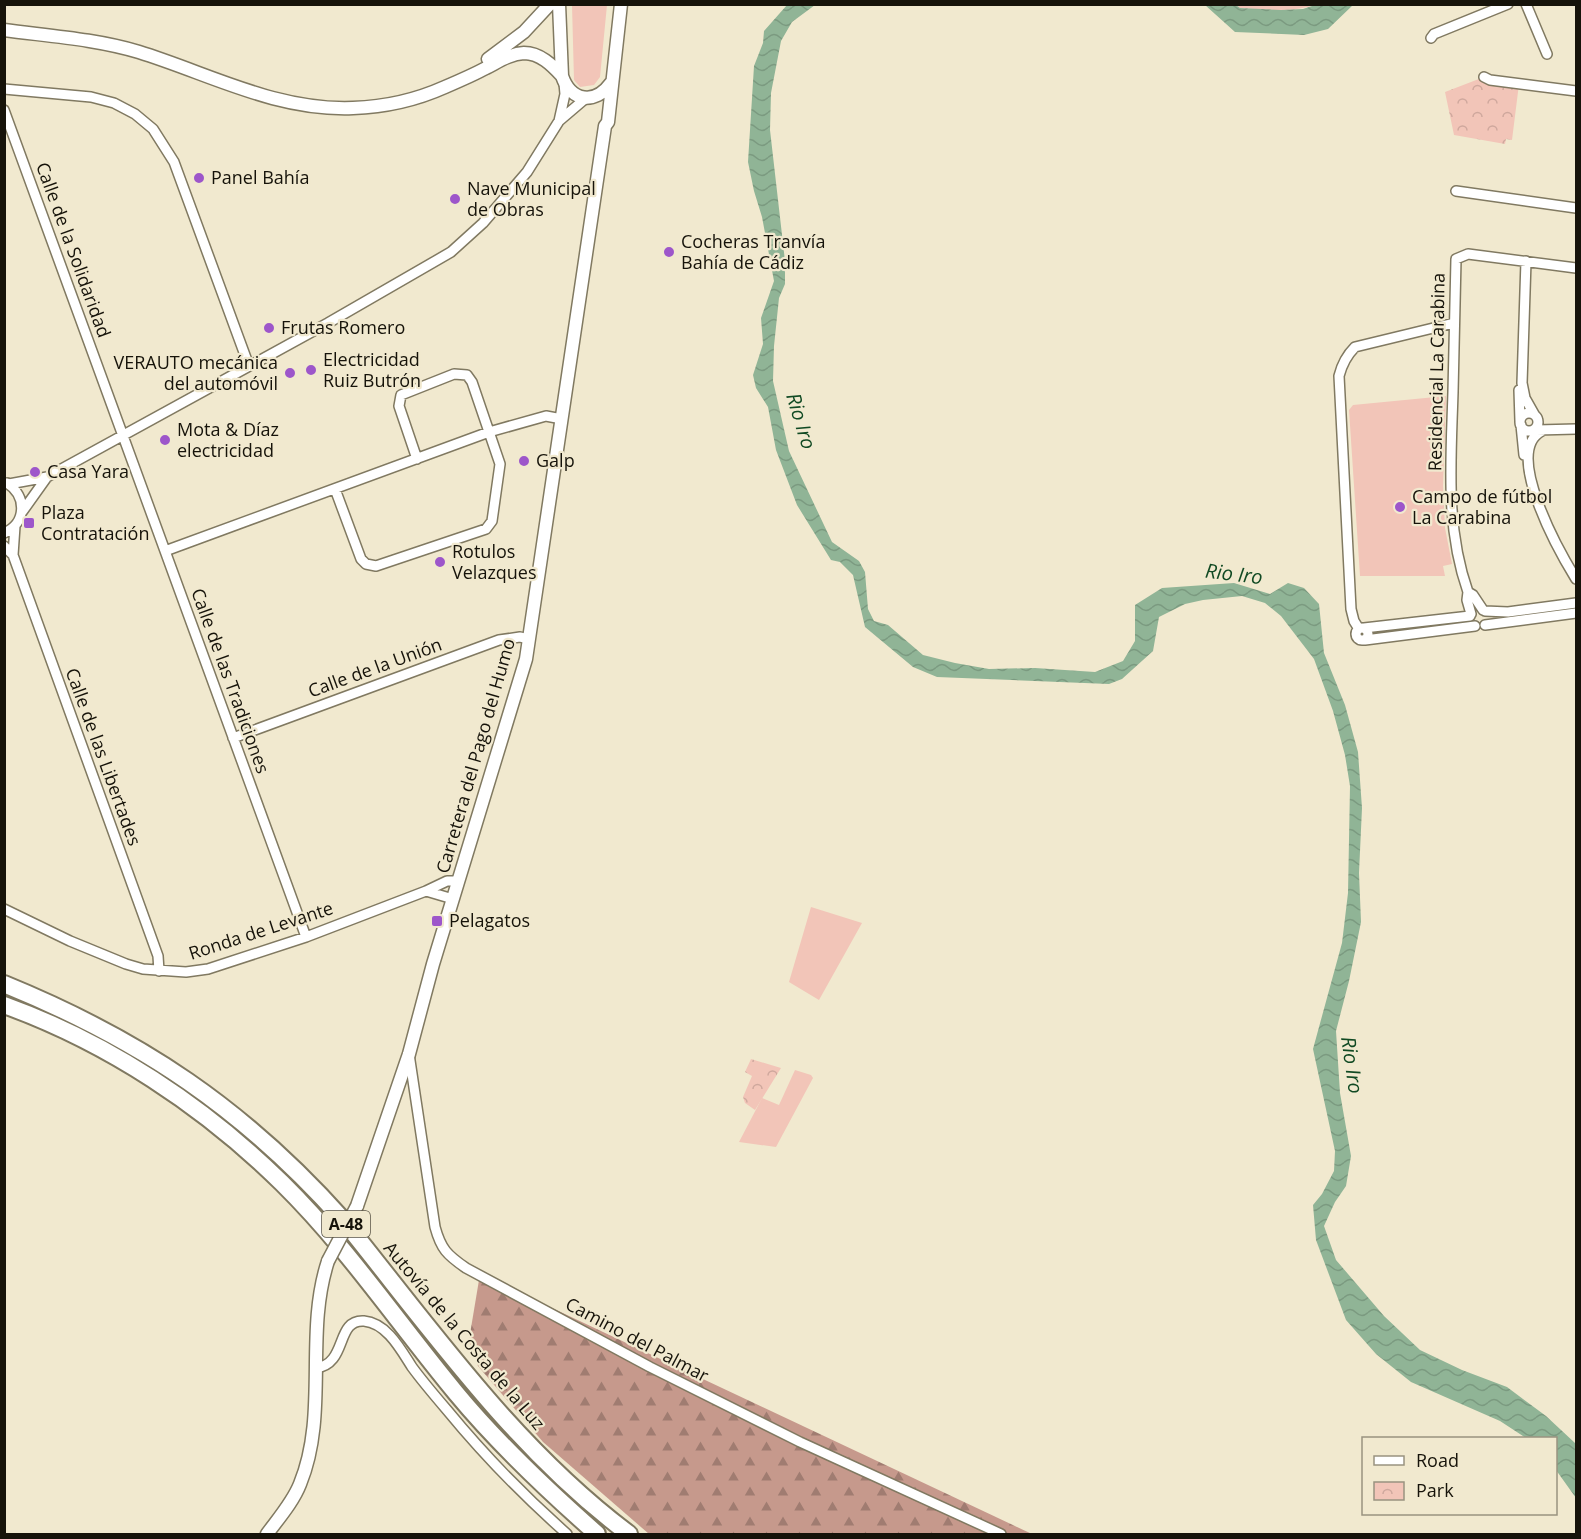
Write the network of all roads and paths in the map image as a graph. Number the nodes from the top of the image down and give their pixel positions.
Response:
1 (550, 4) edge
2 (559, 4) edge
3 (1508, 4) edge
4 (1526, 4) edge
5 (621, 5) edge
6 (4, 30) edge
7 (1431, 38) dead end
8 (1547, 54) dead end
9 (472, 74) junction
10 (1484, 77) dead end
11 (563, 79) junction
12 (611, 83) junction
13 (4, 89) edge
14 (1576, 91) edge
15 (588, 98) junction
16 (4, 110) edge
17 (559, 121) junction
18 (605, 126) junction
19 (1456, 190) dead end
20 (1576, 208) edge
21 (1526, 261) junction
22 (1576, 268) edge
23 (1454, 323) junction
24 (249, 366) junction
25 (1522, 383) junction
26 (1535, 415) junction
27 (562, 419) junction
28 (1520, 423) junction
29 (1556, 429) junction
30 (1576, 429) edge
31 (1538, 430) junction
32 (489, 432) junction
33 (123, 436) junction
34 (417, 459) junction
35 (1528, 463) junction
36 (47, 477) junction
37 (7, 483) edge
38 (335, 489) junction
39 (22, 513) junction
40 (15, 526) junction
41 (4, 533) edge
42 (4, 546) edge
43 (165, 551) junction
44 (13, 555) junction
45 (1576, 579) edge
46 (1468, 592) junction
47 (1576, 595) edge
48 (1572, 604) edge
49 (1484, 611) junction
50 (1576, 613) edge
51 (1471, 615) junction
52 (1480, 626) junction
53 (1361, 628) junction
54 (529, 639) junction
55 (233, 738) junction
56 (453, 881) junction
57 (426, 891) junction
58 (448, 897) junction
59 (4, 909) edge
60 (306, 936) junction
61 (159, 971) junction
62 (4, 984) edge
63 (4, 1005) edge
64 (409, 1054) junction
65 (316, 1368) junction
66 (267, 1534) edge
67 (567, 1534) edge
68 (597, 1534) edge
69 (629, 1534) edge
70 (1001, 1534) edge

1 - 9 street
2 - 11 street
3 - 7 street
4 - 8 street
5 - 12 street, Carretera del Pago del Humo
6 - 9 street
9 - 11 street
10 - 14 street
11 - 15 street
11 - 17 street
12 - 15 street
12 - 18 street, Carretera del Pago del Humo
13 - 24 street
15 - 17 street
15 - 18 street
16 - 33 street, Calle de la Solidaridad
17 - 24 street
18 - 27 street, Carretera del Pago del Humo
19 - 20 street
21 - 22 street
21 - 23 street, Residencial La Carabina
21 - 25 street
23 - 46 street, Residencial La Carabina
23 - 53 street
24 - 33 street
25 - 26 street
25 - 28 street
26 - 28 street
26 - 29 street
26 - 31 street
27 - 32 street
27 - 54 street, Carretera del Pago del Humo
28 - 31 street
28 - 35 street
29 - 30 street
29 - 31 street
31 - 35 street
32 - 34 street
32 - 34 street
32 - 38 street
33 - 36 street
33 - 43 street, Calle de las Tradiciones
34 - 38 street
35 - 45 street
36 - 37 street
36 - 39 street
37 - 39 street
38 - 43 street
39 - 40 street
40 - 41 street
40 - 44 street, Calle de las Libertades
42 - 44 street, Calle de las Libertades
43 - 55 street, Calle de las Tradiciones
44 - 61 street, Calle de las Libertades
46 - 49 street, Residencial La Carabina
46 - 51 street, Residencial La Carabina
47 - 48 street
48 - 49 street
49 - 51 street
49 - 52 street
50 - 52 street
51 - 52 street
51 - 53 street
52 - 53 street
54 - 55 street, Calle de la Unión
54 - 56 street, Carretera del Pago del Humo
55 - 60 street, Calle de las Tradiciones
56 - 57 street, Ronda de Levante
56 - 58 street, Carretera del Pago del Humo
57 - 58 street
57 - 60 street, Ronda de Levante
58 - 64 street, Carretera del Pago del Humo
59 - 61 street, Ronda de Levante
60 - 61 street, Ronda de Levante
62 - 69 highway, Autovía de la Costa de la Luz / A-48
63 - 68 highway, Autovía de la Costa de la Luz / A-48
64 - 65 street, Carretera del Pago del Humo, bridge
64 - 70 street, Camino del Palmar
65 - 66 street
65 - 67 street

